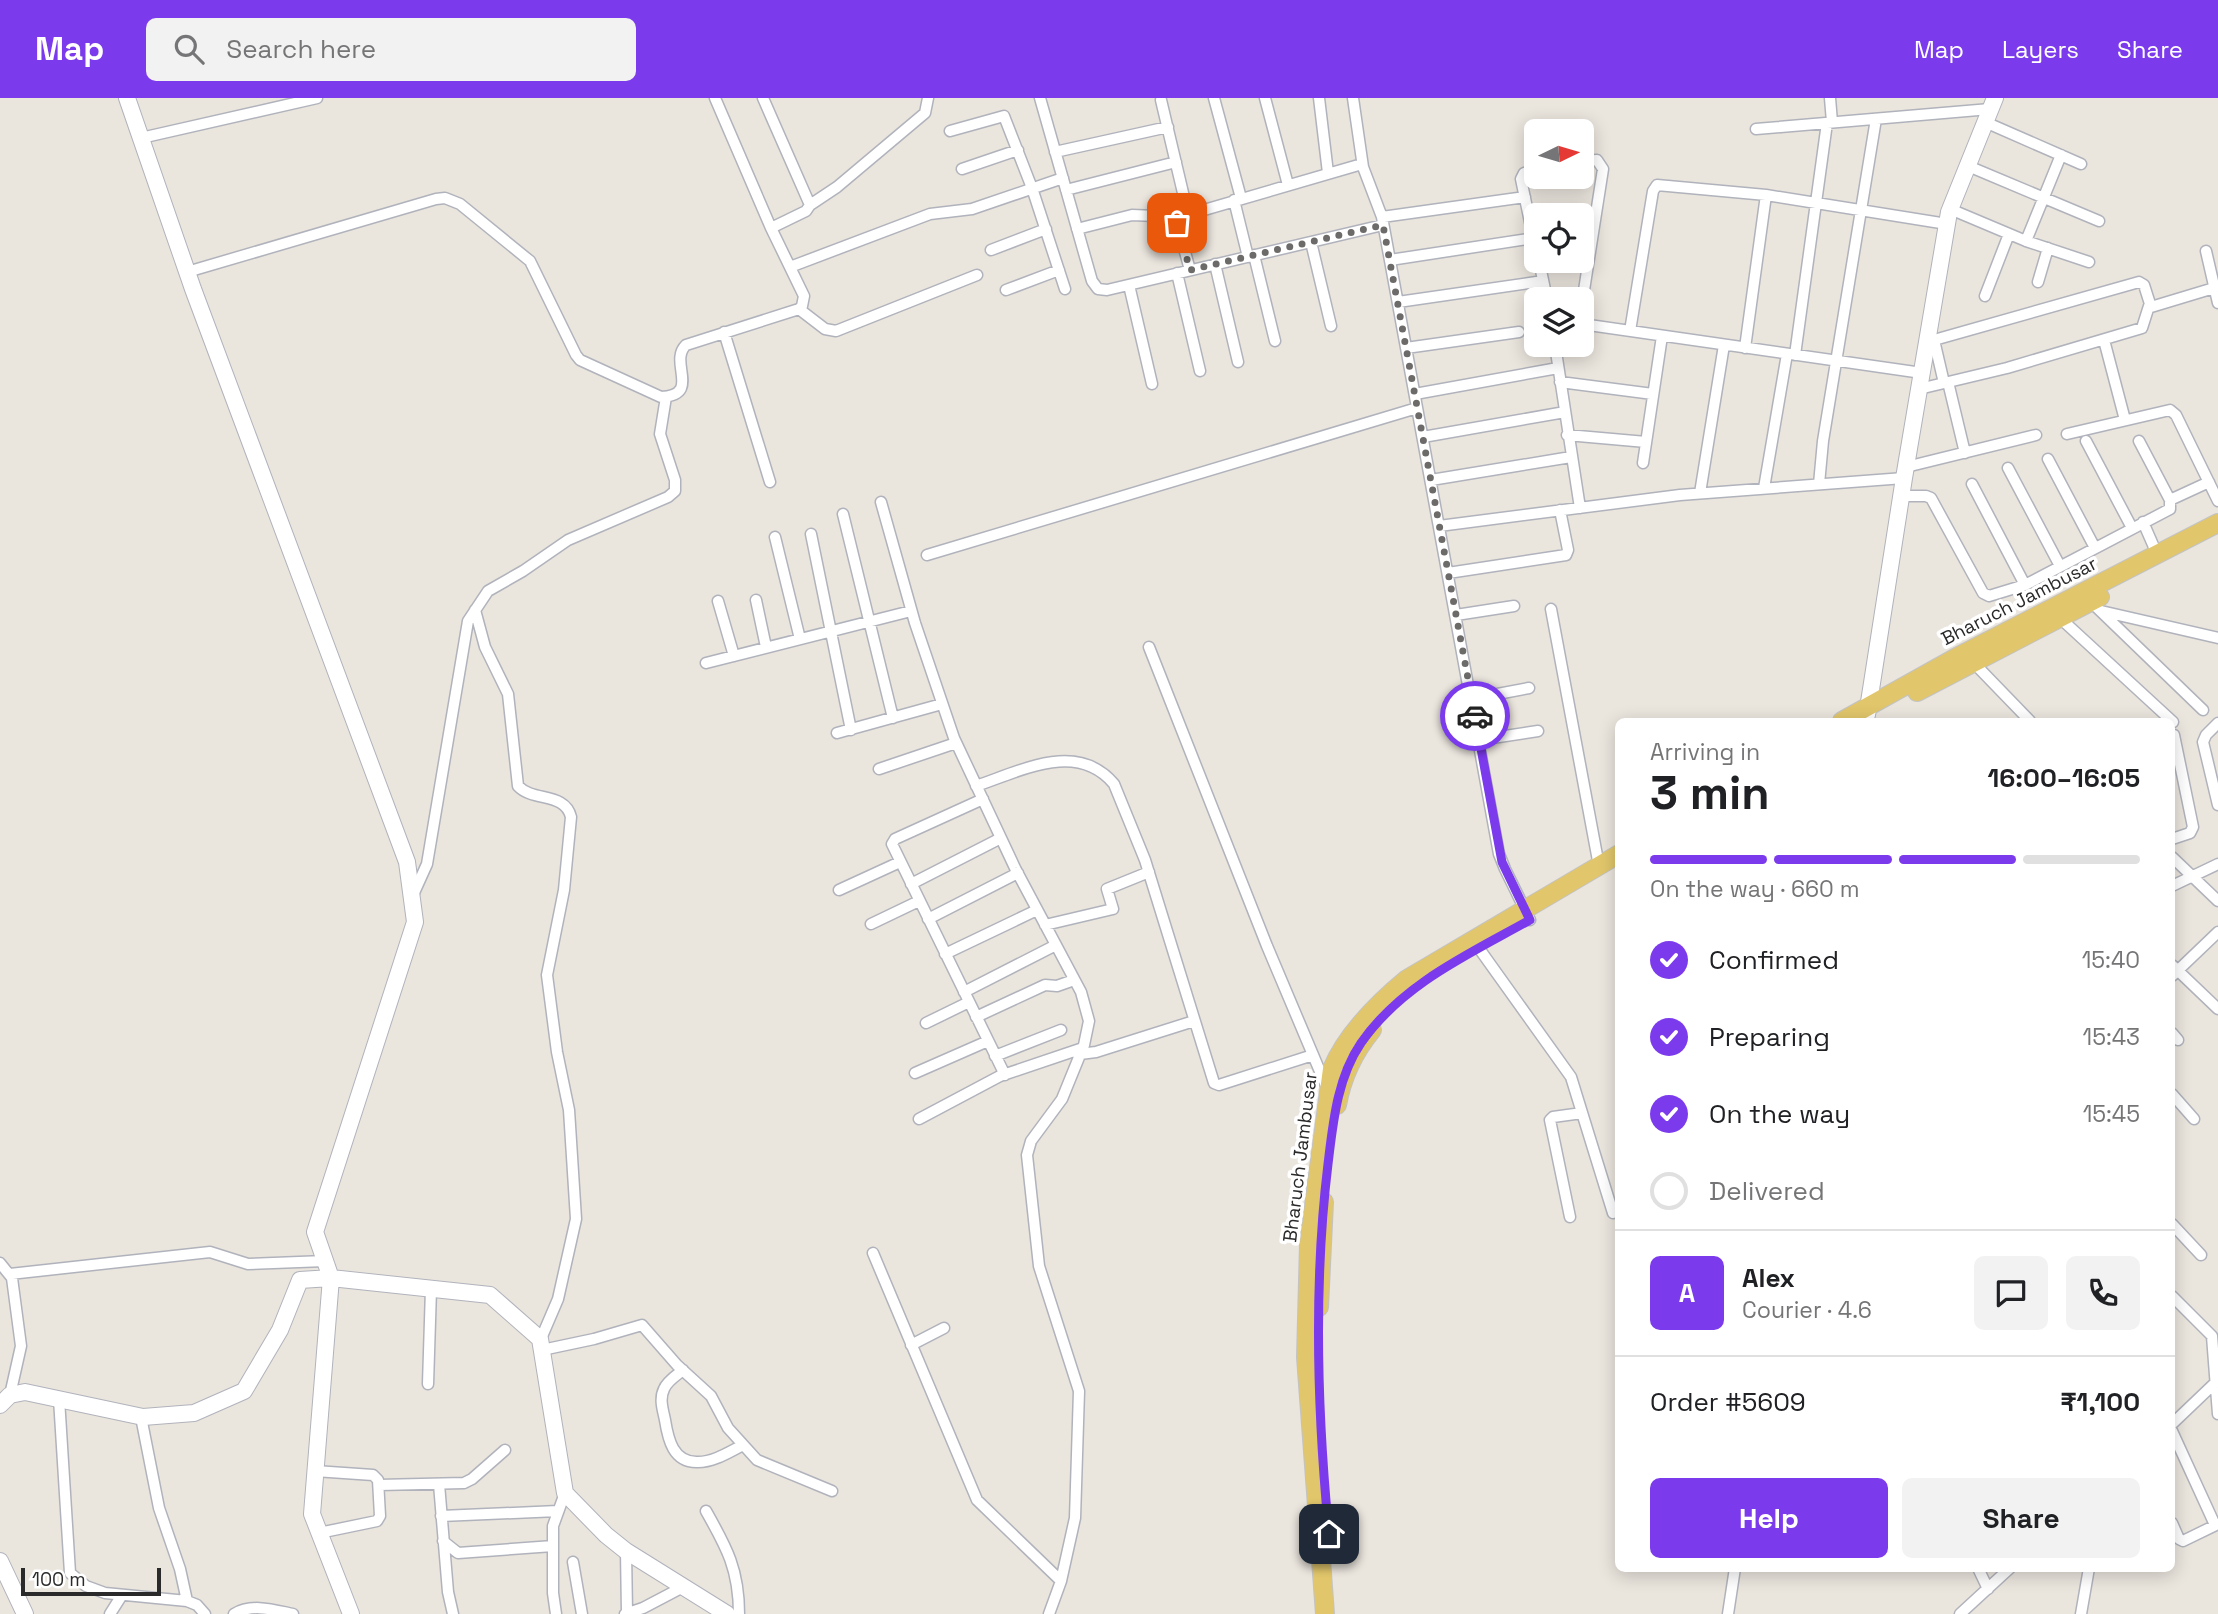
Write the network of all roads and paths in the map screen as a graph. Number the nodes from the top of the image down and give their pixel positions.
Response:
1 (127, 98) edge
2 (317, 98) edge
3 (715, 98) edge
4 (764, 98) edge
5 (928, 98) edge
6 (1040, 98) edge
7 (1214, 98) edge
8 (1265, 98) edge
9 (1319, 98) edge
10 (1353, 98) edge
11 (1830, 98) edge
12 (1161, 100) dead end
13 (1990, 110) edge
14 (1875, 119) junction
15 (1829, 123) junction
16 (1168, 127) junction
17 (1756, 129) dead end
18 (950, 131) dead end
19 (141, 138) junction
20 (1018, 150) junction
21 (1055, 152) junction
22 (2061, 155) junction
23 (1594, 160) edge
24 (1176, 162) junction
25 (1362, 164) junction
26 (2081, 164) dead end
27 (1968, 166) junction
28 (962, 169) dead end
29 (1328, 173) junction
30 (1524, 174) edge
31 (1063, 178) junction
32 (1288, 185) junction
33 (1032, 188) junction
34 (1066, 190) junction
35 (1766, 195) junction
36 (1525, 197) junction
37 (2044, 198) junction
38 (1238, 199) junction
39 (1526, 203) edge
40 (1817, 203) junction
41 (810, 205) junction
42 (1861, 210) junction
43 (1184, 215) junction
44 (1949, 217) junction
45 (1382, 221) junction
46 (2099, 221) dead end
47 (771, 228) junction
48 (1046, 229) junction
49 (1077, 229) junction
50 (2009, 234) junction
51 (1524, 240) edge
52 (2026, 241) junction
53 (1311, 242) junction
54 (2048, 248) junction
55 (991, 250) dead end
56 (2206, 251) dead end
57 (1251, 256) junction
58 (1390, 260) junction
59 (2089, 262) dead end
60 (1215, 264) junction
61 (790, 267) junction
62 (1059, 270) junction
63 (1190, 270) junction
64 (187, 272) junction
65 (1177, 273) junction
66 (1541, 273) edge
67 (977, 275) dead end
68 (1543, 281) junction
69 (2038, 282) dead end
70 (1129, 285) junction
71 (1544, 287) edge
72 (1585, 287) edge
73 (2214, 288) junction
74 (1065, 289) dead end
75 (1006, 290) dead end
76 (1984, 296) dead end
77 (1398, 302) junction
78 (2218, 303) edge
79 (2149, 306) junction
80 (799, 309) junction
81 (1331, 326) dead end
82 (1594, 326) edge
83 (1630, 331) junction
84 (724, 332) junction
85 (1519, 332) dead end
86 (1662, 336) junction
87 (2104, 340) junction
88 (1275, 341) dead end
89 (1930, 341) junction
90 (1724, 345) junction
91 (1406, 348) junction
92 (1745, 348) junction
93 (1791, 354) junction
94 (1557, 357) edge
95 (1837, 361) junction
96 (1238, 362) dead end
97 (1559, 368) junction
98 (1200, 371) dead end
99 (1920, 381) junction
100 (1560, 382) junction
101 (1946, 382) junction
102 (1152, 384) dead end
103 (1415, 394) junction
104 (1653, 394) junction
105 (666, 397) junction
106 (1417, 408) junction
107 (1564, 412) junction
108 (2125, 420) junction
109 (2067, 434) dead end
110 (1567, 435) junction
111 (2036, 435) dead end
112 (1423, 436) junction
113 (2086, 441) dead end
114 (2139, 441) dead end
115 (1646, 442) junction
116 (1965, 453) junction
117 (1572, 457) junction
118 (2049, 459) dead end
119 (1643, 463) dead end
120 (2008, 468) dead end
121 (1905, 473) junction
122 (1431, 481) junction
123 (770, 482) dead end
124 (2209, 482) junction
125 (1819, 484) junction
126 (1972, 484) dead end
127 (1764, 488) junction
128 (1700, 493) junction
129 (1901, 496) junction
130 (2170, 500) junction
131 (2218, 501) edge
132 (881, 502) dead end
133 (1580, 508) junction
134 (1560, 510) junction
135 (843, 514) dead end
136 (2143, 522) junction
137 (2218, 523) edge
138 (1439, 526) junction
139 (2132, 528) junction
140 (811, 534) dead end
141 (2218, 535) edge
142 (775, 537) dead end
143 (2095, 548) junction
144 (2157, 554) junction
145 (927, 555) dead end
146 (2060, 566) junction
147 (1448, 573) junction
148 (2025, 585) junction
149 (756, 600) dead end
150 (718, 601) dead end
151 (2092, 601) junction
152 (1514, 606) dead end
153 (1552, 609) dead end
154 (475, 610) junction
155 (911, 611) junction
156 (1456, 615) junction
157 (2060, 618) junction
158 (869, 621) junction
159 (831, 631) junction
160 (2218, 638) edge
161 (800, 639) junction
162 (1149, 647) dead end
163 (766, 648) junction
164 (734, 656) junction
165 (1969, 658) junction
166 (706, 663) dead end
167 (1529, 688) dead end
168 (1471, 699) junction
169 (942, 704) junction
170 (2203, 710) dead end
171 (1864, 717) edge
172 (893, 718) junction
173 (2027, 718) edge
174 (2169, 718) edge
175 (2218, 723) edge
176 (851, 730) junction
177 (1538, 731) dead end
178 (837, 733) dead end
179 (1479, 740) junction
180 (2175, 740) edge
181 (956, 743) junction
182 (879, 769) dead end
183 (976, 786) junction
184 (983, 799) junction
185 (2218, 805) edge
186 (1001, 838) junction
187 (2175, 838) edge
188 (1615, 856) edge
189 (2175, 860) edge
190 (900, 862) junction
191 (2218, 864) edge
192 (1598, 866) junction
193 (1615, 870) edge
194 (1149, 872) junction
195 (1018, 873) junction
196 (2192, 876) junction
197 (911, 884) junction
198 (2175, 884) edge
199 (839, 890) dead end
200 (412, 897) junction
201 (919, 901) junction
202 (2218, 901) edge
203 (1037, 910) junction
204 (1528, 915) junction
205 (928, 919) junction
206 (871, 924) dead end
207 (1045, 925) junction
208 (2218, 932) edge
209 (1476, 944) junction
210 (1056, 945) junction
211 (945, 954) junction
212 (2175, 970) edge
213 (2175, 972) edge
214 (1074, 979) junction
215 (966, 997) junction
216 (2218, 1009) edge
217 (976, 1017) junction
218 (1194, 1021) junction
219 (926, 1023) dead end
220 (1061, 1030) dead end
221 (988, 1041) junction
222 (1081, 1051) junction
223 (1313, 1055) junction
224 (995, 1056) junction
225 (915, 1073) dead end
226 (1338, 1073) junction
227 (1004, 1075) junction
228 (1328, 1091) junction
229 (2175, 1097) edge
230 (1582, 1113) junction
231 (919, 1119) dead end
232 (2194, 1119) dead end
233 (1613, 1213) dead end
234 (1570, 1217) dead end
235 (2175, 1234) edge
236 (873, 1254) dead end
237 (2201, 1255) dead end
238 (325, 1261) junction
239 (0, 1263) edge
240 (10, 1275) junction
241 (331, 1278) junction
242 (431, 1289) junction
243 (2175, 1299) edge
244 (944, 1328) dead end
245 (911, 1345) junction
246 (541, 1346) junction
247 (683, 1370) junction
248 (2215, 1383) junction
249 (428, 1384) dead end
250 (59, 1399) junction
251 (5, 1400) edge
252 (2218, 1414) edge
253 (141, 1417) junction
254 (2175, 1421) edge
255 (2175, 1437) edge
256 (743, 1445) junction
257 (505, 1450) dead end
258 (315, 1471) junction
259 (439, 1484) junction
260 (379, 1485) junction
261 (832, 1491) dead end
262 (565, 1493) junction
263 (558, 1511) junction
264 (706, 1511) dead end
265 (441, 1516) junction
266 (2217, 1524) edge
267 (2175, 1529) edge
268 (319, 1533) junction
269 (443, 1541) junction
270 (553, 1546) junction
271 (626, 1551) junction
272 (0, 1561) edge
273 (573, 1562) dead end
274 (1734, 1572) edge
275 (1980, 1572) edge
276 (2006, 1572) edge
277 (2089, 1572) edge
278 (1058, 1578) junction
279 (683, 1587) junction
280 (1988, 1589) junction
281 (122, 1595) junction
282 (187, 1601) junction
283 (25, 1614) edge
284 (110, 1614) edge
285 (205, 1614) edge
286 (234, 1614) edge
287 (293, 1614) edge
288 (351, 1614) edge
289 (453, 1614) edge
290 (556, 1614) edge
291 (582, 1614) edge
292 (626, 1614) edge
293 (727, 1614) edge
294 (739, 1614) edge
295 (1049, 1614) edge
296 (1325, 1614) edge
297 (1336, 1614) edge
298 (1728, 1614) edge
299 (1960, 1614) edge
300 (2081, 1614) edge

1 - 19 main road
2 - 19 street
3 - 47 street
4 - 41 street
5 - 41 street
6 - 21 street
7 - 38 street
8 - 32 street
9 - 29 street
10 - 25 street
11 - 15 street
12 - 16 street
13 - 14 street
13 - 22 street
13 - 27 main road
14 - 15 street
14 - 42 street
15 - 17 street
15 - 40 street
16 - 21 street
16 - 24 street
18 - 20 street
19 - 64 main road
20 - 28 street
20 - 33 street
21 - 31 street
22 - 26 street
22 - 37 street
23 - 72 street
24 - 34 street
24 - 43 street
25 - 29 street
25 - 45 street
27 - 37 street
27 - 44 main road
29 - 32 street
30 - 36 street
31 - 33 street
31 - 34 street
32 - 38 street
33 - 48 street
33 - 61 street
34 - 49 street
35 - 40 street
35 - 83 street
35 - 92 street
36 - 39 street
36 - 45 street
37 - 46 street
37 - 52 street
38 - 43 street
38 - 57 street
40 - 42 street
40 - 93 street
41 - 47 street
42 - 44 street
42 - 95 street
43 - 49 street
43 - 63 street
44 - 50 street
44 - 89 main road
45 - 53 street
45 - 58 street
47 - 61 street
48 - 55 street
48 - 62 street
49 - 70 street
50 - 52 street
50 - 76 street
51 - 58 street
52 - 54 street
53 - 57 street
53 - 81 street
54 - 59 street
54 - 69 street
56 - 73 street
57 - 60 street
57 - 88 street
58 - 77 street
60 - 63 street
60 - 96 street
61 - 80 street
62 - 74 street
62 - 75 street
63 - 65 street
64 - 105 street
64 - 200 main road
65 - 70 street
65 - 98 street
66 - 68 street
67 - 80 street
68 - 71 street
68 - 77 street
70 - 102 street
73 - 78 street
73 - 79 street
77 - 91 street
79 - 87 street
79 - 89 street
80 - 84 street
82 - 83 street
83 - 86 street
84 - 105 street
84 - 123 street
85 - 91 street
86 - 90 street
86 - 104 street
87 - 101 street
87 - 108 street
89 - 99 main road
89 - 101 street
90 - 92 street
90 - 128 street
91 - 103 street
92 - 93 street
93 - 95 street
93 - 127 street
94 - 97 street
95 - 99 street
95 - 125 street
97 - 100 street
97 - 103 street
99 - 101 street
99 - 121 main road
100 - 104 street
100 - 107 street
101 - 116 street
103 - 106 street
104 - 115 street
105 - 154 street
106 - 112 street
106 - 145 street
107 - 110 street
107 - 112 street
108 - 109 street
108 - 124 street
110 - 115 street
110 - 117 street
111 - 116 street
112 - 122 street
113 - 139 street
114 - 130 street
115 - 119 street
116 - 121 street
117 - 122 street
117 - 133 street
118 - 143 street
120 - 146 street
121 - 125 street
121 - 129 main road
122 - 138 street
124 - 130 street
124 - 131 street
125 - 127 street
126 - 148 street
127 - 128 street
128 - 133 street
129 - 148 street
129 - 171 main road
130 - 136 street
132 - 155 street
133 - 134 street
134 - 138 street
134 - 147 street
135 - 158 street
136 - 139 street
136 - 144 street
137 - 144 main road, Bharuch Jambusar
138 - 147 street
139 - 143 street
140 - 159 street
141 - 151 main road, Bharuch Jambusar
142 - 161 street
143 - 146 street
144 - 151 main road, Bharuch Jambusar
146 - 148 street
147 - 156 street
149 - 163 street
150 - 164 street
151 - 157 main road, Bharuch Jambusar
151 - 160 street
151 - 165 main road, Bharuch Jambusar
151 - 170 street
152 - 156 street
153 - 192 street
154 - 200 street
154 - 246 street
155 - 158 street
155 - 169 street
156 - 168 street
157 - 165 main road, Bharuch Jambusar
157 - 174 street
158 - 159 street
158 - 172 street
159 - 161 street
159 - 176 street
161 - 163 street
162 - 223 street
163 - 164 street
164 - 166 street
165 - 171 main road, Bharuch Jambusar
165 - 173 street
167 - 168 street
168 - 179 street
169 - 172 street
169 - 181 street
172 - 176 street
175 - 185 street
176 - 178 street
177 - 179 street
179 - 204 street
180 - 187 street
181 - 182 street
181 - 183 street
183 - 184 street
183 - 194 street
184 - 186 street
184 - 190 street
186 - 195 street
186 - 197 street
188 - 192 main road, Bharuch Jambusar
189 - 196 street
190 - 197 street
190 - 199 street
191 - 196 street
192 - 204 main road, Bharuch Jambusar
193 - 204 main road, Bharuch Jambusar
194 - 207 street
194 - 218 street
195 - 203 street
195 - 205 street
196 - 198 street
196 - 202 street
197 - 201 street
200 - 238 main road
201 - 205 street
201 - 206 street
203 - 207 street
203 - 211 street
204 - 209 main road, Bharuch Jambusar
205 - 211 street
207 - 210 street
208 - 212 street
209 - 226 main road, Bharuch Jambusar
209 - 230 street
210 - 214 street
210 - 215 street
211 - 215 street
213 - 216 street
214 - 217 street
214 - 222 street
215 - 217 street
215 - 219 street
217 - 221 street
218 - 222 street
218 - 223 street
220 - 224 street
221 - 224 street
221 - 225 street
222 - 227 street
222 - 278 street
223 - 228 street
224 - 227 street
226 - 228 main road, Bharuch Jambusar
226 - 297 main road, Bharuch Jambusar
227 - 231 street
228 - 296 main road, Bharuch Jambusar
229 - 232 street
230 - 233 street
230 - 234 street
235 - 237 street
236 - 245 street
238 - 240 street
238 - 241 main road
239 - 240 street
240 - 251 street
241 - 242 main road
241 - 253 main road
241 - 258 main road
242 - 246 main road
242 - 249 street
243 - 248 street
244 - 245 street
245 - 278 street
246 - 247 street
246 - 262 main road
247 - 256 street
247 - 256 street
248 - 252 street
248 - 254 street
250 - 251 main road
250 - 253 main road
250 - 281 street
253 - 282 street
255 - 266 street
256 - 261 street
257 - 259 street
258 - 260 street
258 - 268 main road
259 - 260 street
259 - 265 street
260 - 268 street
262 - 263 street
262 - 271 main road
263 - 265 street
263 - 270 street
264 - 294 street
265 - 269 street
266 - 267 street
268 - 288 main road
269 - 270 street
269 - 289 street
270 - 290 street
271 - 279 main road
271 - 292 street
272 - 283 main road
273 - 291 street
274 - 298 street
275 - 280 street
276 - 280 street
277 - 300 street
278 - 295 street
279 - 292 street
279 - 293 main road
280 - 299 street
281 - 282 street
281 - 284 street
282 - 285 street
286 - 287 street

